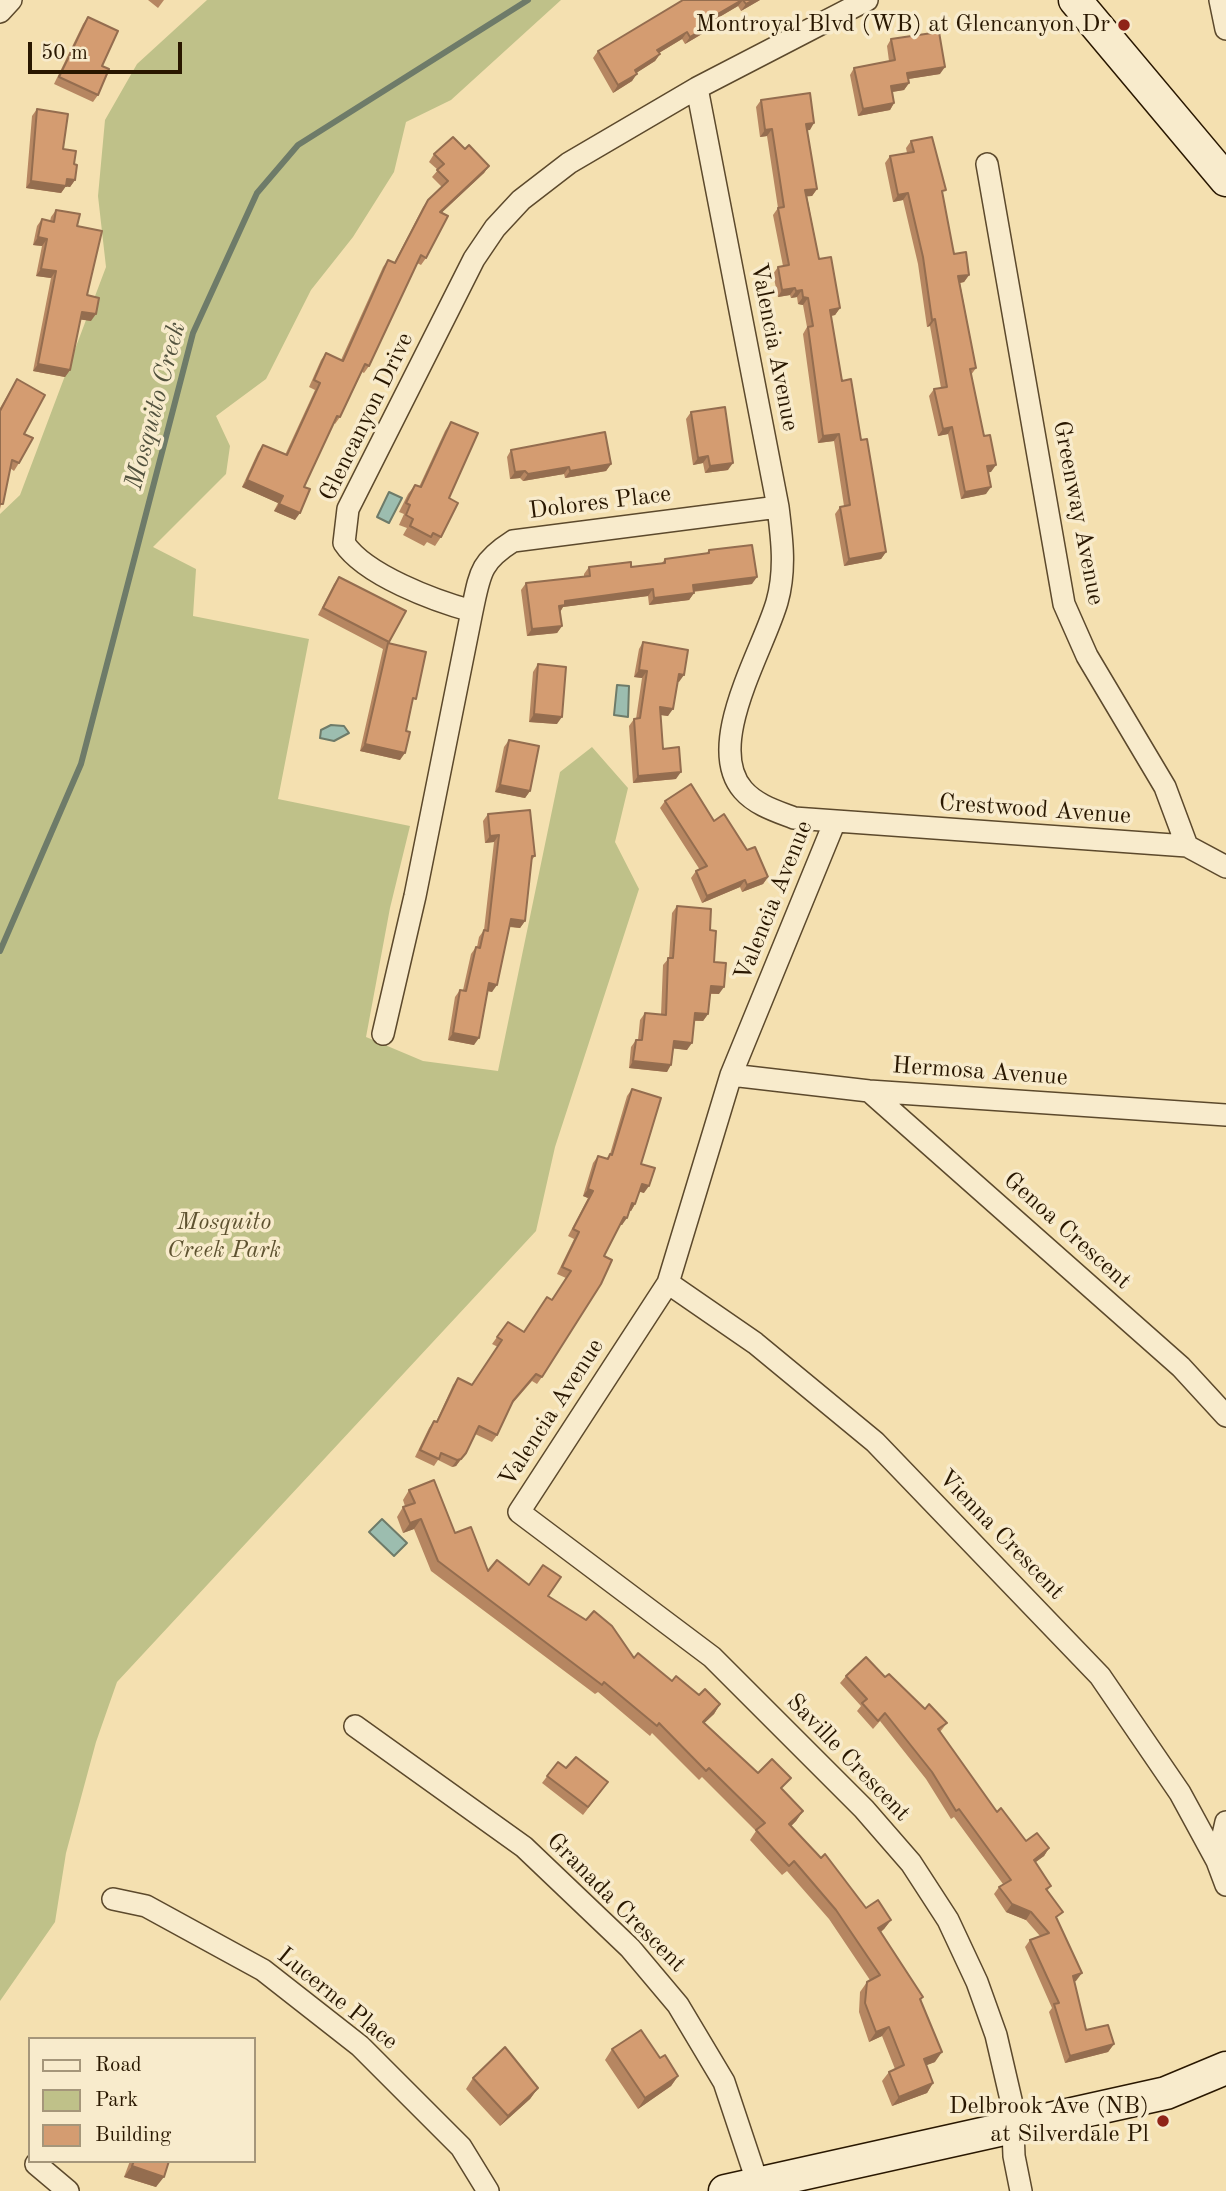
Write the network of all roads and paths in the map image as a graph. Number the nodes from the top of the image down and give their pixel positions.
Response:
1 (11, 0) edge
2 (867, 0) edge
3 (1075, 0) edge
4 (1220, 0) edge
5 (0, 12) edge
6 (1226, 29) edge
7 (697, 88) junction
8 (987, 164) dead end
9 (1226, 180) edge
10 (778, 506) junction
11 (472, 611) junction
12 (835, 821) junction
13 (1187, 846) junction
14 (1226, 867) edge
15 (383, 1034) dead end
16 (732, 1075) junction
17 (869, 1091) junction
18 (1226, 1115) edge
19 (668, 1283) junction
20 (1226, 1416) edge
21 (519, 1512) joint
22 (355, 1726) dead end
23 (1226, 1822) edge
24 (1217, 1861) junction
25 (1226, 1885) edge
26 (113, 1899) dead end
27 (1226, 2068) edge
28 (1013, 2129) junction
29 (36, 2164) dead end
30 (758, 2184) junction
31 (68, 2191) edge
32 (488, 2191) edge
33 (725, 2191) edge
34 (1021, 2191) edge

1 - 5 street
2 - 7 street, Glencanyon Drive
3 - 9 street
4 - 6 street
7 - 10 street, Valencia Avenue
7 - 11 street, Glencanyon Drive
8 - 13 street, Greenway Avenue
10 - 11 street, Dolores Place
10 - 12 street, Valencia Avenue
11 - 15 street
12 - 13 street, Crestwood Avenue
12 - 16 street, Valencia Avenue
13 - 14 street, Crestwood Avenue
16 - 17 street, Hermosa Avenue
16 - 19 street, Valencia Avenue
17 - 18 street, Hermosa Avenue
17 - 20 street, Genoa Crescent
19 - 21 street, Valencia Avenue
19 - 24 street, Vienna Crescent
21 - 28 street, Saville Crescent
22 - 30 street, Granada Crescent
23 - 24 street
24 - 25 street, Vienna Crescent
26 - 32 street, Lucerne Place
27 - 28 street
28 - 30 street
28 - 34 street, Saville Crescent
29 - 31 street
30 - 33 street

